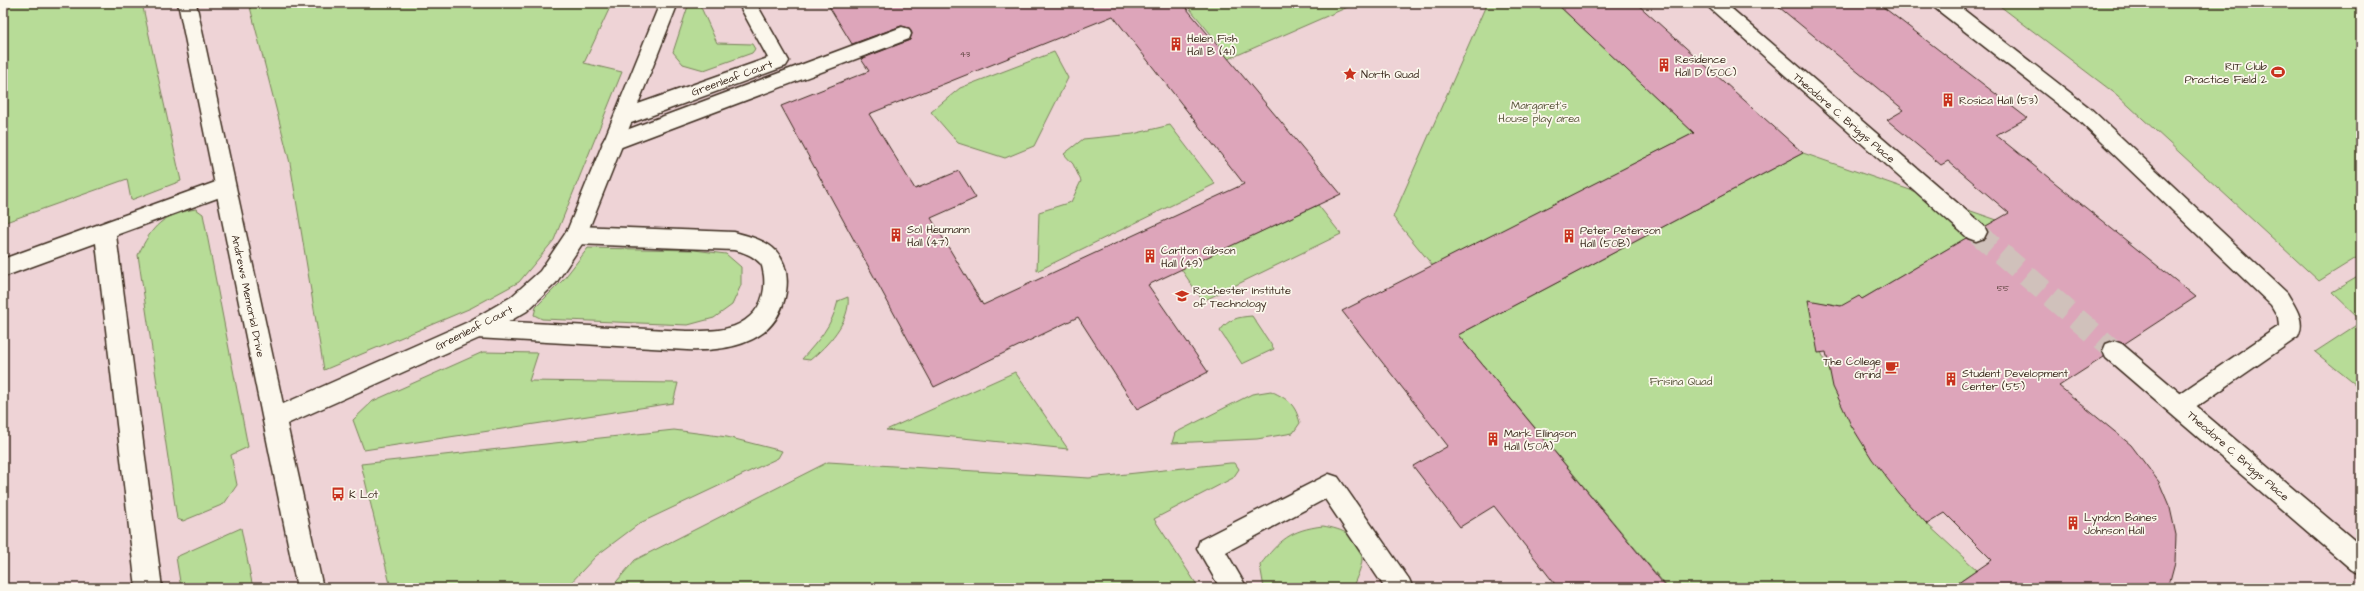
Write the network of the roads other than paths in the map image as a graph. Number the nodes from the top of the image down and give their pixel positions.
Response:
1 (187, 3) edge
2 (669, 3) edge
3 (747, 3) edge
4 (1713, 3) edge
5 (1942, 3) edge
6 (902, 34) dead end
7 (622, 118) junction
8 (612, 143) junction
9 (224, 187) junction
10 (105, 231) junction
11 (1976, 232) tunnel mouth
12 (576, 235) junction
13 (3, 268) edge
14 (476, 329) junction
15 (2114, 350) tunnel mouth
16 (2180, 406) junction
17 (275, 419) junction
18 (2361, 562) edge
19 (149, 588) edge
20 (310, 588) edge
21 (1234, 588) edge
22 (1400, 588) edge

1 - 9 street, Andrews Memorial Drive
2 - 7 street, Greenleaf Court
3 - 7 street, Greenleaf Court
4 - 11 street, Theodore C. Briggs Place
5 - 16 street
6 - 8 street
7 - 8 street, Greenleaf Court
8 - 12 street, Greenleaf Court
9 - 10 street
9 - 17 street, Andrews Memorial Drive
10 - 13 street
10 - 19 street
12 - 14 street, Greenleaf Court
12 - 14 street
14 - 17 street, Greenleaf Court
15 - 16 street, Theodore C. Briggs Place
16 - 18 street, Theodore C. Briggs Place
17 - 20 street, Andrews Memorial Drive
21 - 22 street

